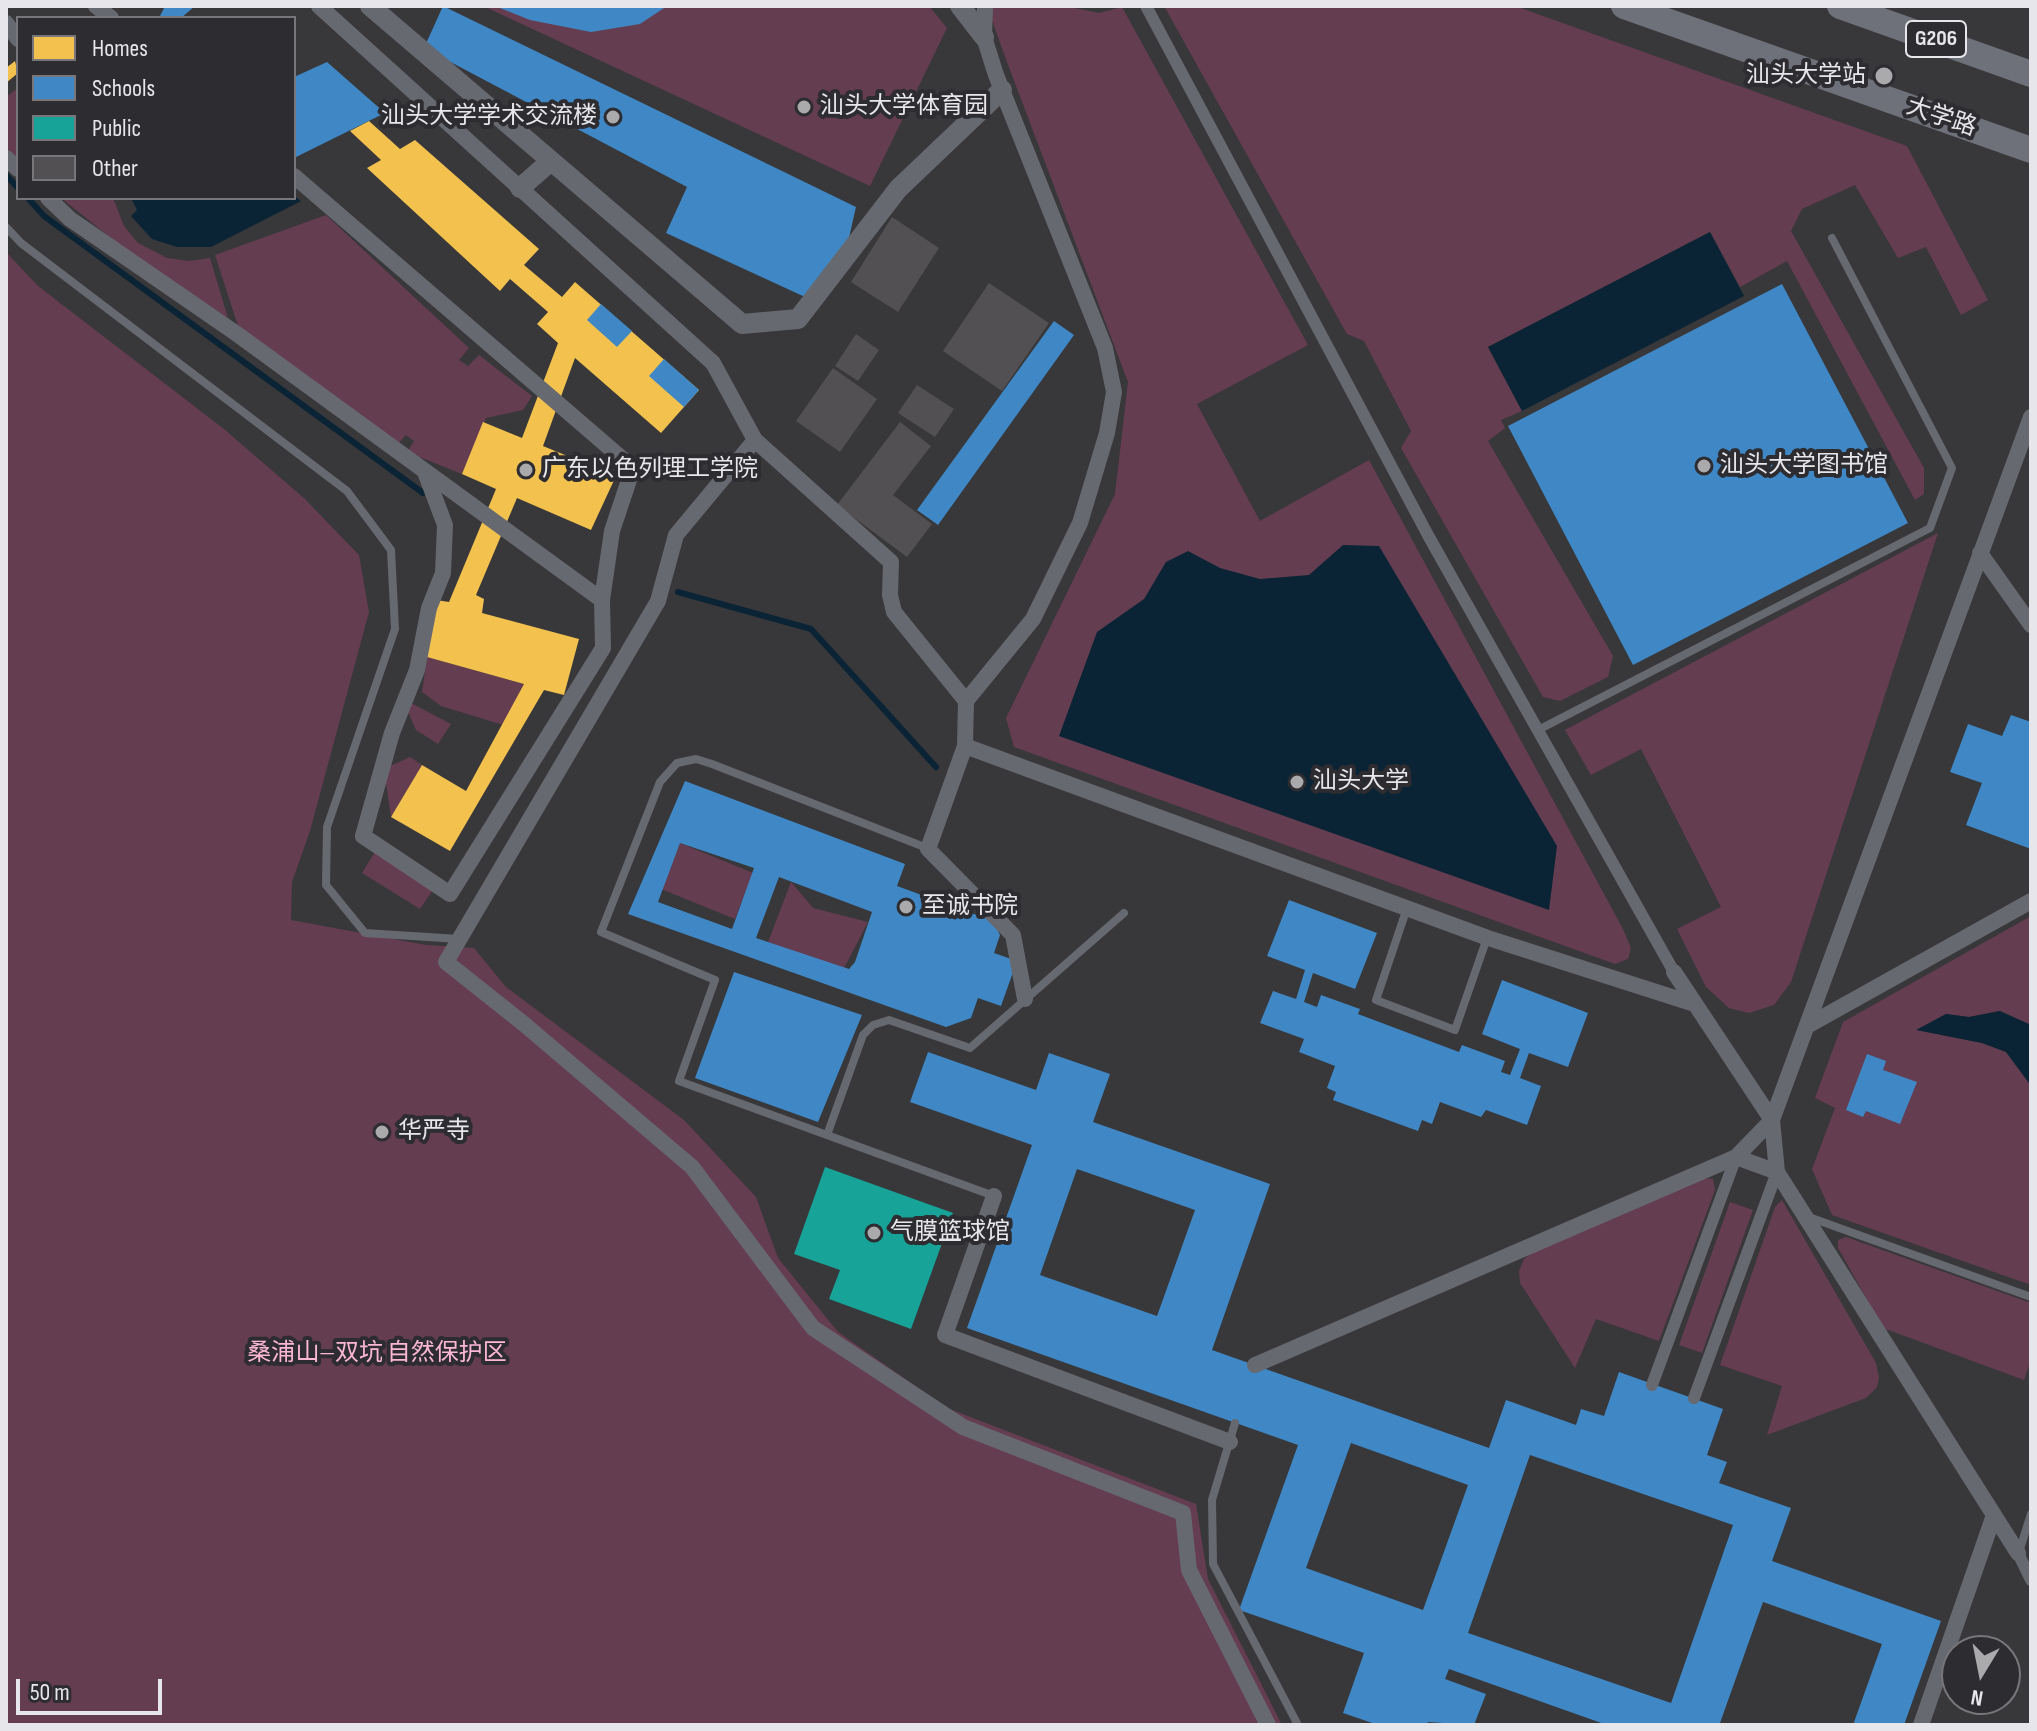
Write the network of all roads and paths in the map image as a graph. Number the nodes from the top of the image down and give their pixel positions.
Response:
1 (319, 6) edge
2 (370, 6) edge
3 (960, 6) edge
4 (985, 6) edge
5 (1146, 6) edge
6 (1624, 6) edge
7 (1840, 6) edge
8 (984, 37) junction
9 (2031, 74) edge
10 (1002, 90) junction
11 (2031, 150) edge
12 (551, 161) junction
13 (296, 178) edge
14 (520, 188) junction
15 (50, 200) edge
16 (6, 227) edge
17 (1832, 238) dead end
18 (2031, 417) edge
19 (755, 440) junction
20 (425, 472) junction
21 (1980, 553) junction
22 (602, 600) junction
23 (2031, 625) edge
24 (966, 701) junction
25 (1538, 730) junction
26 (965, 746) junction
27 (928, 849) junction
28 (2031, 901) edge
29 (1407, 907) junction
30 (1124, 913) dead end
31 (1488, 938) junction
32 (459, 939) junction
33 (1674, 972) joint
34 (1025, 999) junction
35 (1691, 1003) junction
36 (1807, 1026) junction
37 (1772, 1120) junction
38 (827, 1135) junction
39 (1736, 1157) junction
40 (1777, 1172) junction
41 (994, 1196) joint
42 (1803, 1214) junction
43 (2031, 1297) edge
44 (1255, 1365) dead end
45 (1652, 1385) dead end
46 (1694, 1398) dead end
47 (1235, 1423) dead end
48 (1230, 1442) junction
49 (2031, 1514) edge
50 (1993, 1518) junction
51 (2024, 1546) edge
52 (2031, 1580) edge
53 (1268, 1725) edge
54 (1298, 1725) edge
55 (1921, 1725) edge

1 - 14 street
2 - 12 street
3 - 8 street
4 - 8 street
5 - 25 street
6 - 11 highway, 大学路
7 - 9 highway, G206
8 - 10 street
10 - 12 street
10 - 24 street
12 - 14 street
13 - 22 street
14 - 19 street
15 - 20 street
16 - 32 lane
17 - 25 lane
18 - 21 street
19 - 24 street
19 - 32 street
20 - 22 street
20 - 22 street
21 - 23 street
21 - 36 street
24 - 26 street
25 - 33 street
26 - 27 street
26 - 29 street
27 - 34 street
27 - 38 lane
28 - 36 street
29 - 31 street
29 - 31 lane
30 - 34 lane
31 - 35 street
32 - 53 street
33 - 35 street
34 - 38 lane
35 - 37 street
36 - 37 street
37 - 39 street
37 - 40 street
38 - 41 lane
39 - 40 street
39 - 44 street
39 - 45 street
40 - 42 street
40 - 46 street
41 - 48 street
42 - 43 lane
42 - 50 street
47 - 48 lane
48 - 54 lane
49 - 51 lane
50 - 51 street
50 - 55 street
51 - 52 street

